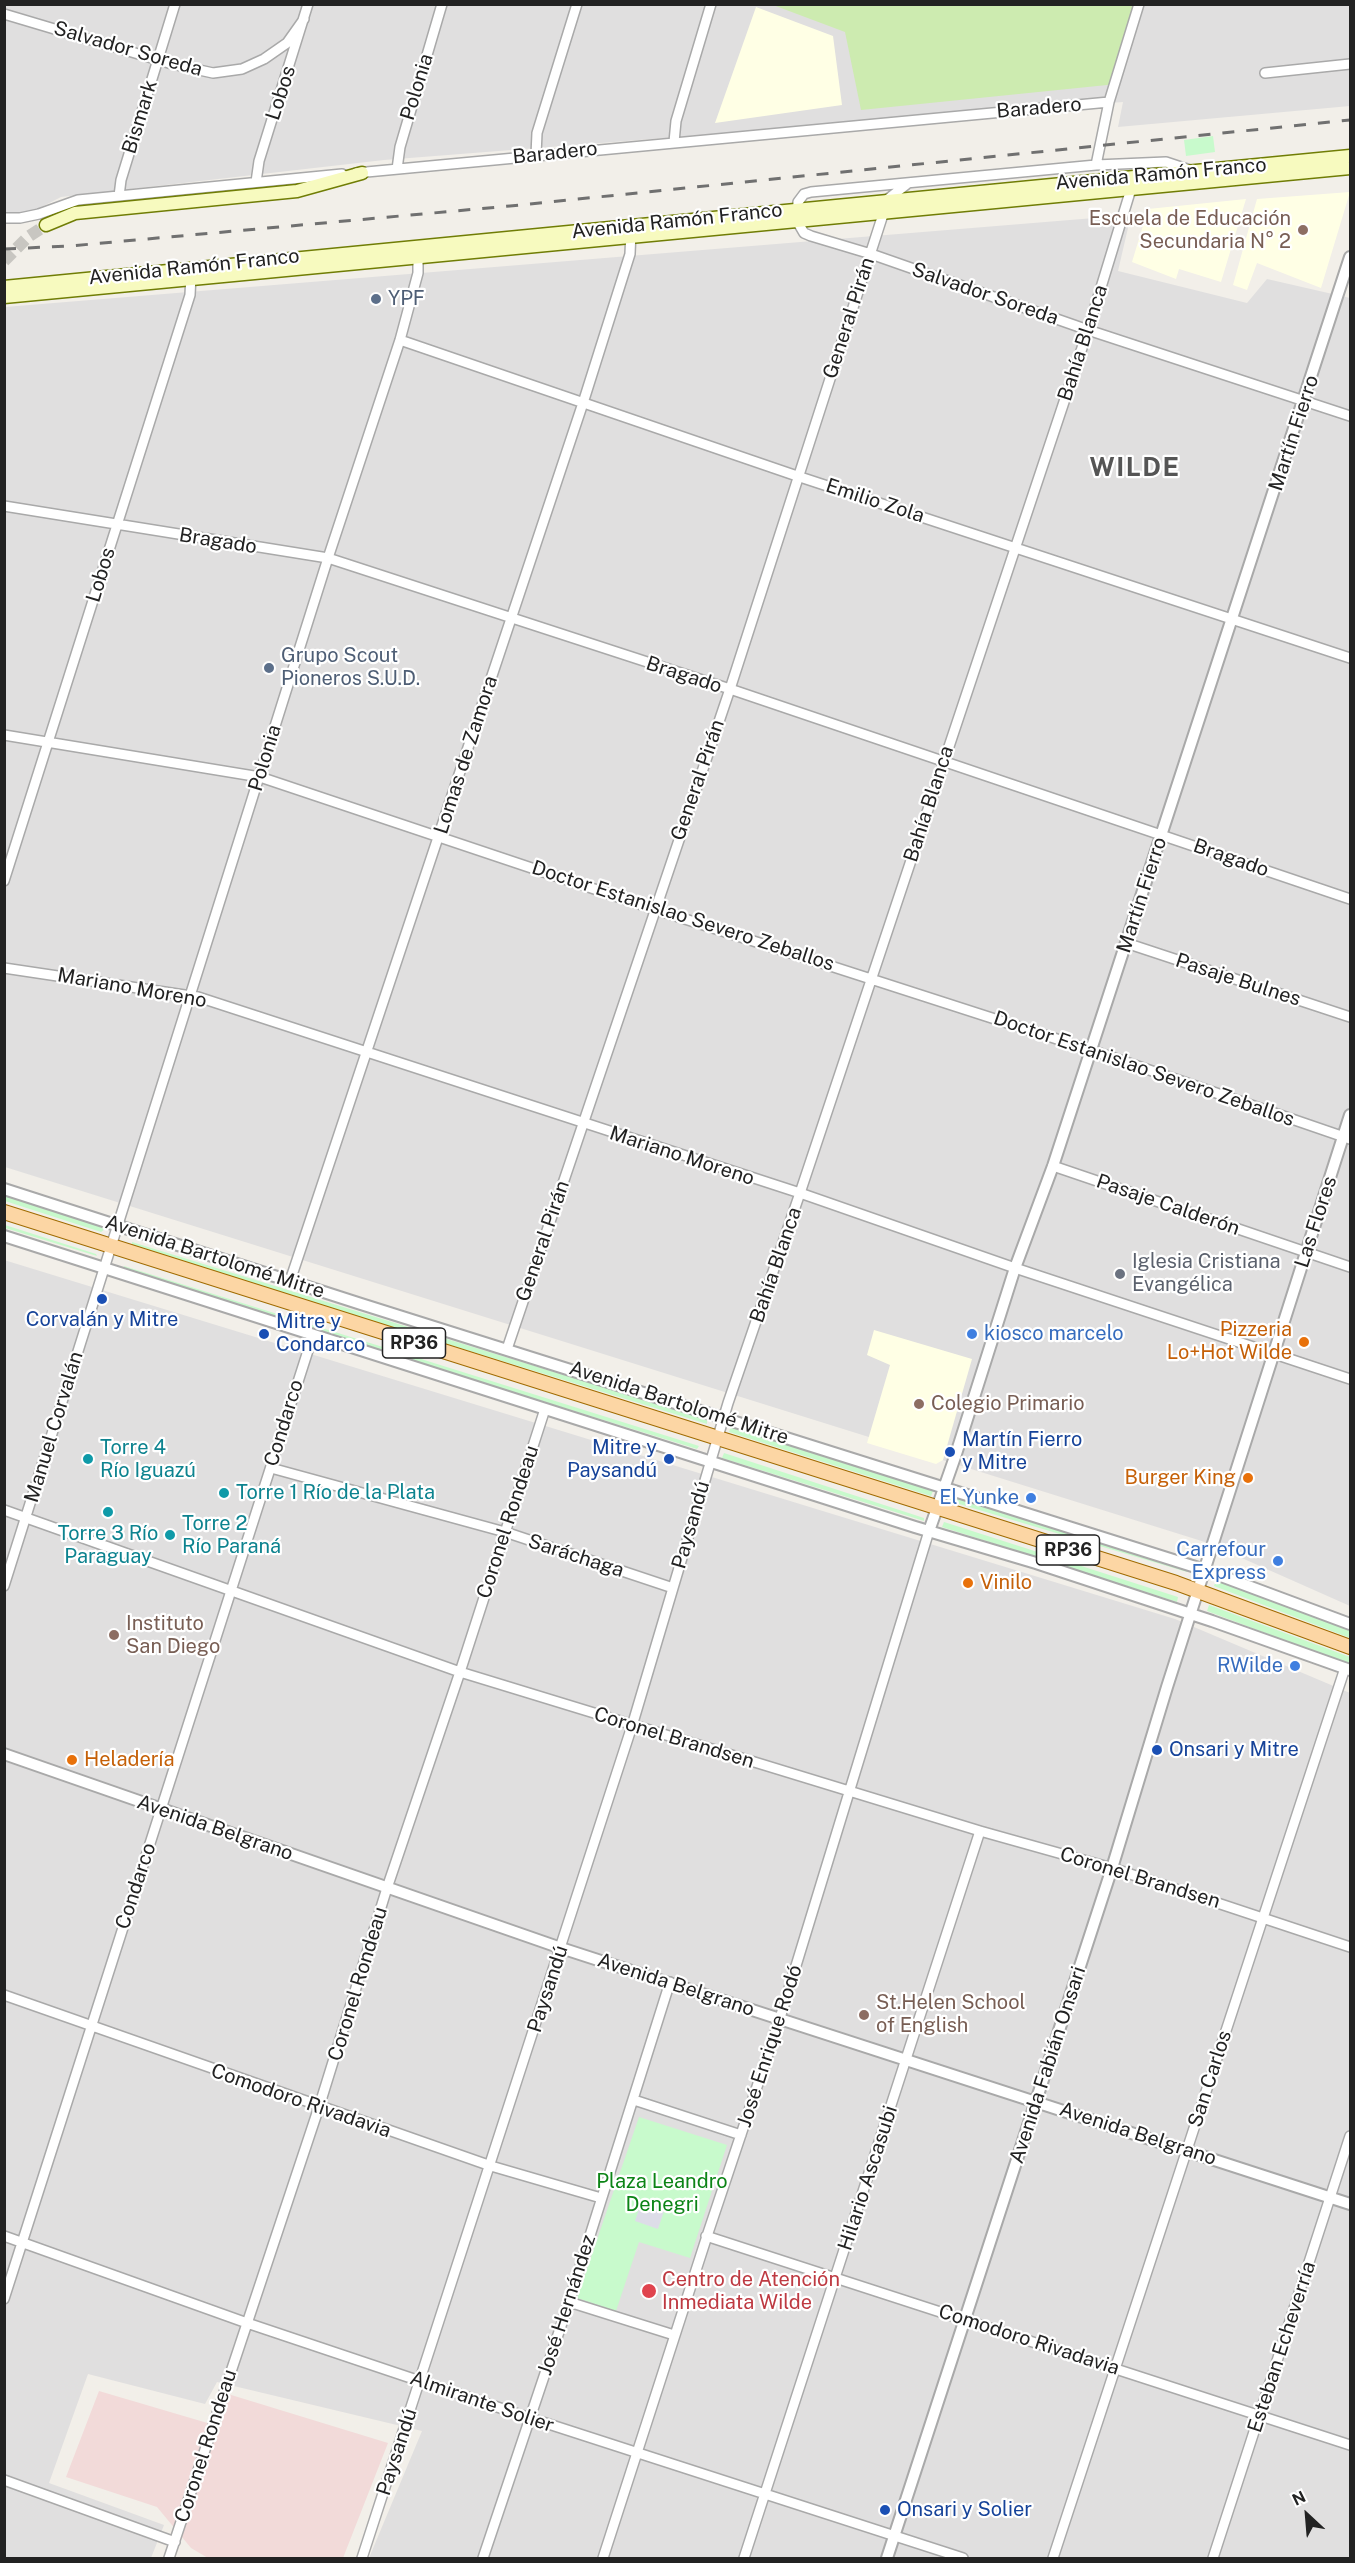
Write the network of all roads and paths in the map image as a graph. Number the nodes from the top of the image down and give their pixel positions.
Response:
1 (175, 4) edge
2 (308, 4) edge
3 (442, 4) edge
4 (577, 4) edge
5 (711, 4) edge
6 (1139, 4) edge
7 (4, 14) edge
8 (304, 19) junction
9 (279, 50) junction
10 (158, 59) junction
11 (291, 61) junction
12 (1350, 64) edge
13 (1265, 73) dead end
14 (1109, 102) junction
15 (674, 142) junction
16 (536, 155) junction
17 (1350, 156) edge
18 (1096, 165) junction
19 (1350, 168) edge
20 (397, 169) junction
21 (1194, 172) junction
22 (362, 173) junction
23 (256, 182) junction
24 (907, 184) junction
25 (1131, 189) junction
26 (119, 195) junction
27 (888, 199) junction
28 (797, 214) junction
29 (884, 214) junction
30 (4, 218) edge
31 (46, 225) tunnel mouth
32 (631, 232) junction
33 (418, 251) junction
34 (871, 254) junction
35 (1350, 257) edge
36 (191, 273) junction
37 (4, 287) edge
38 (4, 297) edge
39 (1088, 330) junction
40 (400, 340) junction
41 (1305, 401) junction
42 (583, 403) junction
43 (1350, 416) edge
44 (797, 476) junction
45 (4, 506) edge
46 (117, 525) junction
47 (1014, 546) junction
48 (328, 558) junction
49 (1234, 618) junction
50 (510, 619) junction
51 (1350, 658) edge
52 (730, 689) junction
53 (4, 735) edge
54 (49, 741) junction
55 (943, 763) junction
56 (260, 777) junction
57 (1161, 834) junction
58 (439, 835) junction
59 (4, 881) edge
60 (1350, 899) edge
61 (654, 909) junction
62 (1126, 943) junction
63 (4, 968) edge
64 (872, 978) junction
65 (190, 995) junction
66 (1350, 1017) edge
67 (1091, 1050) junction
68 (367, 1052) junction
69 (1350, 1115) edge
70 (583, 1124) junction
71 (1347, 1138) edge
72 (1053, 1166) junction
73 (4, 1189) edge
74 (800, 1193) junction
75 (4, 1212) edge
76 (118, 1226) junction
77 (4, 1236) edge
78 (111, 1246) junction
79 (1306, 1252) junction
80 (1350, 1267) edge
81 (104, 1268) junction
82 (1015, 1268) junction
83 (290, 1281) junction
84 (313, 1335) junction
85 (507, 1349) junction
86 (1274, 1352) junction
87 (1350, 1379) edge
88 (545, 1409) junction
89 (724, 1417) junction
90 (717, 1439) junction
91 (710, 1460) junction
92 (271, 1468) junction
93 (945, 1488) junction
94 (937, 1509) junction
95 (4, 1510) edge
96 (27, 1518) junction
97 (929, 1531) junction
98 (505, 1532) junction
99 (1204, 1570) junction
100 (4, 1586) edge
101 (673, 1588) junction
102 (230, 1590) junction
103 (1198, 1591) junction
104 (1190, 1614) junction
105 (1350, 1624) edge
106 (1350, 1647) edge
107 (1348, 1669) edge
108 (460, 1672) junction
109 (632, 1726) junction
110 (4, 1754) edge
111 (851, 1791) junction
112 (161, 1809) junction
113 (980, 1831) junction
114 (1112, 1868) junction
115 (387, 1888) junction
116 (1264, 1917) junction
117 (1350, 1947) edge
118 (561, 1948) junction
119 (670, 1982) junction
120 (4, 1995) edge
121 (780, 2018) junction
122 (92, 2026) junction
123 (908, 2059) junction
124 (634, 2100) junction
125 (1036, 2101) junction
126 (319, 2108) junction
127 (741, 2135) junction
128 (1350, 2136) edge
129 (1187, 2150) junction
130 (491, 2166) junction
131 (1330, 2197) junction
132 (601, 2199) junction
133 (1350, 2204) edge
134 (4, 2236) edge
135 (706, 2236) junction
136 (23, 2243) junction
137 (836, 2277) junction
138 (4, 2299) edge
139 (569, 2302) junction
140 (964, 2319) junction
141 (247, 2323) junction
142 (674, 2335) junction
143 (1116, 2368) junction
144 (420, 2382) junction
145 (1260, 2416) junction
146 (530, 2418) junction
147 (1350, 2445) edge
148 (637, 2454) junction
149 (4, 2480) edge
150 (764, 2494) junction
151 (895, 2535) junction
152 (175, 2542) junction
153 (170, 2559) edge
154 (362, 2559) edge
155 (483, 2559) edge
156 (603, 2559) edge
157 (744, 2559) edge
158 (887, 2559) edge
159 (963, 2559) edge
160 (1053, 2559) edge
161 (1213, 2559) edge

1 - 10 street, Bismark
2 - 8 street, Lobos
3 - 20 street, Polonia
4 - 16 street
5 - 15 street
6 - 14 street
7 - 10 street, Salvador Soreda
8 - 9 street, Salvador Soreda
8 - 11 street, Lobos
9 - 10 street, Salvador Soreda
9 - 11 street
10 - 26 street, Bismark
11 - 23 street, Lobos
12 - 13 street
14 - 15 street, Baradero
14 - 18 street
15 - 16 street, Baradero
16 - 20 street, Baradero
17 - 21 main road, Avenida Ramón Franco
18 - 21 street
18 - 24 street
19 - 25 main road, Avenida Ramón Franco
20 - 22 street, Baradero
21 - 27 main road, Avenida Ramón Franco
22 - 23 street, Baradero
22 - 31 main road
23 - 26 street, Baradero
24 - 27 street
24 - 28 street
25 - 29 main road, Avenida Ramón Franco
25 - 39 street, Bahía Blanca
26 - 30 street, Baradero
27 - 28 main road, Avenida Ramón Franco
27 - 29 street, General Pirán
28 - 29 main road, Avenida Ramón Franco
28 - 32 main road, Avenida Ramón Franco
28 - 34 street, Salvador Soreda
29 - 34 street, General Pirán
32 - 33 main road, Avenida Ramón Franco
32 - 42 street, Lomas de Zamora
33 - 36 main road, Avenida Ramón Franco
33 - 40 street, Polonia
34 - 39 street, Salvador Soreda
34 - 44 street, General Pirán
35 - 41 street, Martín Fierro
36 - 37 main road, Avenida Ramón Franco
36 - 38 main road, Avenida Ramón Franco
36 - 46 street, Lobos
39 - 41 street, Salvador Soreda
39 - 47 street, Bahía Blanca
40 - 42 street, Emilio Zola
40 - 48 street, Polonia
41 - 43 street, Salvador Soreda
41 - 49 street, Martín Fierro
42 - 44 street, Emilio Zola
42 - 50 street, Lomas de Zamora
44 - 47 street, Emilio Zola
44 - 52 street, General Pirán
45 - 46 street, Bragado
46 - 48 street, Bragado
46 - 54 street, Lobos
47 - 49 street, Emilio Zola
47 - 55 street, Bahía Blanca
48 - 50 street, Bragado
48 - 56 street, Polonia
49 - 51 street, Emilio Zola
49 - 57 street, Martín Fierro
50 - 52 street, Bragado
50 - 58 street, Lomas de Zamora
52 - 55 street, Bragado
52 - 61 street, General Pirán
53 - 54 street, Doctor Estanislao Severo Zeballos
54 - 56 street, Doctor Estanislao Severo Zeballos
54 - 59 street, Lobos
55 - 57 street, Bragado
55 - 64 street, Bahía Blanca
56 - 58 street, Doctor Estanislao Severo Zeballos
56 - 65 street, Polonia
57 - 60 street, Bragado
57 - 62 street, Martín Fierro
58 - 61 street, Doctor Estanislao Severo Zeballos
58 - 68 street, Lomas de Zamora
61 - 64 street, Doctor Estanislao Severo Zeballos
61 - 70 street, General Pirán
62 - 66 street, Pasaje Bulnes
62 - 67 street, Martín Fierro
63 - 65 street, Mariano Moreno
64 - 67 street, Doctor Estanislao Severo Zeballos
64 - 74 street, Bahía Blanca
65 - 68 street, Mariano Moreno
65 - 76 street, Polonia
67 - 71 street, Doctor Estanislao Severo Zeballos
67 - 72 street, Martín Fierro
68 - 70 street, Mariano Moreno
68 - 83 street, Lomas de Zamora
69 - 71 street, Las Flores
70 - 74 street, Mariano Moreno
70 - 85 street, General Pirán
71 - 79 street, Las Flores
72 - 79 street, Pasaje Calderón
72 - 82 street, Martín Fierro
73 - 76 street, Avenida Bartolomé Mitre
74 - 82 street, Mariano Moreno
74 - 89 street, Bahía Blanca
75 - 78 main road, Avenida Bartolomé Mitre / RP36
76 - 78 street, Polonia
76 - 83 street, Avenida Bartolomé Mitre
77 - 81 street
78 - 81 street, Polonia
78 - 90 main road, Avenida Bartolomé Mitre / RP36
79 - 80 street, Pasaje Calderón
79 - 86 street, Las Flores
81 - 84 street
81 - 96 street, Manuel Corvalán
82 - 86 street, Mariano Moreno
82 - 93 street, Martín Fierro
83 - 85 street, Avenida Bartolomé Mitre
84 - 88 street
84 - 92 street, Condarco
85 - 89 street, Avenida Bartolomé Mitre
86 - 87 street, Mariano Moreno
86 - 99 street, Las Flores
88 - 91 street
88 - 98 street, Coronel Rondeau
89 - 90 street, Paysandú
89 - 93 street, Avenida Bartolomé Mitre
90 - 91 street, Paysandú
90 - 94 main road, Avenida Bartolomé Mitre / RP36
91 - 97 street
91 - 101 street, Paysandú
92 - 98 street, Saráchaga
92 - 102 street, Condarco
93 - 94 street, Martín Fierro
93 - 99 street, Avenida Bartolomé Mitre
94 - 97 street, Martín Fierro
94 - 103 main road, Avenida Bartolomé Mitre / RP36
95 - 96 street, Coronel Brandsen
96 - 100 street, Manuel Corvalán
96 - 102 street, Coronel Brandsen
97 - 104 street
97 - 111 street, José Enrique Rodó
98 - 101 street, Saráchaga
98 - 108 street, Coronel Rondeau
99 - 103 street, Avenida Fabián Onsari
99 - 105 street, Avenida Bartolomé Mitre
101 - 109 street, Paysandú
102 - 108 street, Coronel Brandsen
102 - 112 street, Condarco
103 - 104 street, Avenida Fabián Onsari
103 - 106 main road, Avenida Bartolomé Mitre / RP36
104 - 107 street
104 - 114 street, Avenida Fabián Onsari
107 - 116 street, San Carlos
108 - 109 street, Coronel Brandsen
108 - 115 street, Coronel Rondeau
109 - 111 street, Coronel Brandsen
109 - 118 street, Paysandú
110 - 112 street, Avenida Belgrano
111 - 113 street, Coronel Brandsen
111 - 121 street, José Enrique Rodó
112 - 115 street, Avenida Belgrano
112 - 122 street, Condarco
113 - 114 street, Coronel Brandsen
113 - 123 street, Hilario Ascasubi
114 - 116 street, Coronel Brandsen
114 - 125 street, Avenida Fabián Onsari
115 - 118 street, Avenida Belgrano
115 - 126 street, Coronel Rondeau
116 - 117 street, Coronel Brandsen
116 - 129 street, San Carlos
118 - 119 street, Avenida Belgrano
118 - 130 street, Paysandú
119 - 121 street, Avenida Belgrano
119 - 124 street, José Hernández
120 - 122 street, Comodoro Rivadavia
121 - 123 street, Avenida Belgrano
121 - 127 street, José Enrique Rodó
122 - 126 street, Comodoro Rivadavia
122 - 136 street, Condarco
123 - 125 street, Avenida Belgrano
123 - 137 street, Hilario Ascasubi
124 - 127 street
124 - 132 street, José Hernández
125 - 129 street, Avenida Belgrano
125 - 140 street, Avenida Fabián Onsari
126 - 130 street, Comodoro Rivadavia
126 - 141 street, Coronel Rondeau
127 - 135 street, José Enrique Rodó
128 - 131 street, Esteban Echeverría
129 - 131 street, Avenida Belgrano
129 - 143 street, San Carlos
130 - 132 street, Comodoro Rivadavia
130 - 144 street, Paysandú
131 - 133 street, Avenida Belgrano
131 - 145 street, Esteban Echeverría
132 - 139 street, José Hernández
134 - 136 street, Almirante Solier
135 - 137 street, Comodoro Rivadavia
135 - 142 street, José Enrique Rodó
136 - 138 street, Condarco
136 - 141 street, Almirante Solier
137 - 140 street, Comodoro Rivadavia
137 - 150 street, Hilario Ascasubi
139 - 142 street
139 - 146 street, José Hernández
140 - 143 street, Comodoro Rivadavia
140 - 151 street, Avenida Fabián Onsari
141 - 144 street, Almirante Solier
141 - 152 street, Coronel Rondeau
142 - 148 street, José Enrique Rodó
143 - 145 street, Comodoro Rivadavia
143 - 160 street, San Carlos
144 - 146 street, Almirante Solier
144 - 154 street, Paysandú
145 - 147 street, Comodoro Rivadavia
145 - 161 street, Esteban Echeverría
146 - 148 street, Almirante Solier
146 - 155 street, José Hernández
148 - 150 street, Almirante Solier
148 - 156 street, José Enrique Rodó
149 - 152 street
150 - 151 street, Almirante Solier
150 - 157 street, Hilario Ascasubi
151 - 158 street, Avenida Fabián Onsari
151 - 159 street, Almirante Solier
152 - 153 street, Coronel Rondeau

